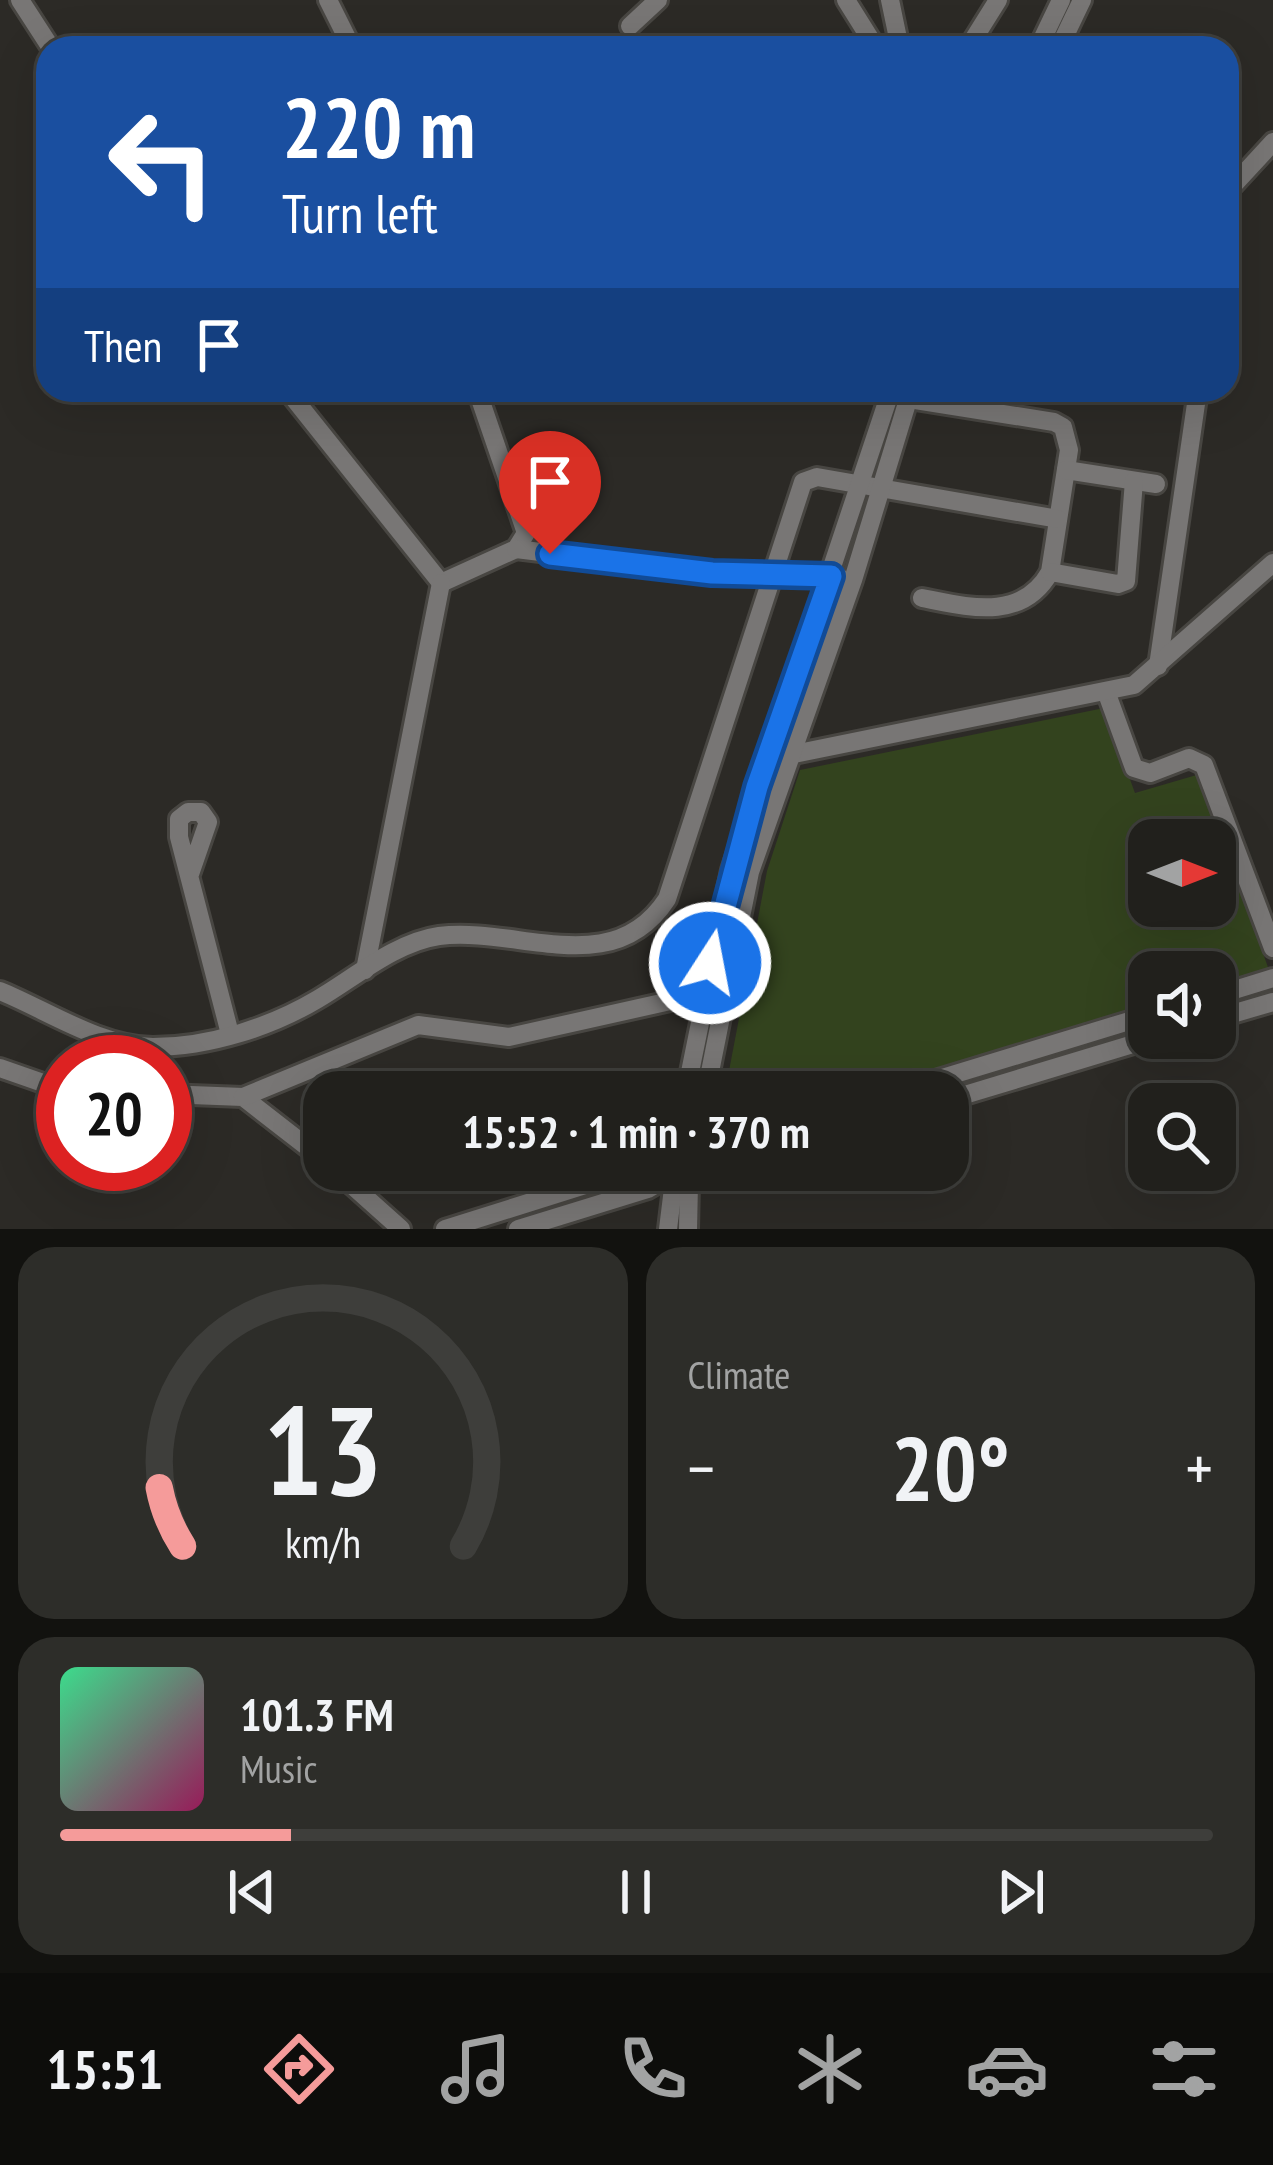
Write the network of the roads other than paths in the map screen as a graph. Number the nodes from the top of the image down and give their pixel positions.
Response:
1 (20, 0) edge
2 (328, 0) edge
3 (658, 0) edge
4 (846, 0) edge
5 (890, 0) edge
6 (998, 0) edge
7 (1061, 0) edge
8 (1082, 0) edge
9 (630, 26) dead end
10 (43, 36) edge
11 (346, 36) edge
12 (869, 36) edge
13 (898, 36) edge
14 (976, 36) edge
15 (1044, 36) edge
16 (1065, 36) edge
17 (1273, 142) edge
18 (1239, 180) edge
19 (297, 402) edge
20 (481, 402) edge
21 (901, 402) edge
22 (951, 402) edge
23 (1196, 402) edge
24 (1066, 470) junction
25 (1134, 481) junction
26 (1156, 484) dead end
27 (871, 490) junction
28 (1058, 520) junction
29 (516, 549) junction
30 (1273, 563) edge
31 (1050, 572) junction
32 (772, 573) junction
33 (831, 576) junction
34 (853, 580) junction
35 (441, 584) junction
36 (922, 598) dead end
37 (1158, 666) junction
38 (1107, 694) junction
39 (788, 756) junction
40 (766, 759) junction
41 (190, 874) dead end
42 (1273, 948) edge
43 (364, 970) junction
44 (1273, 978) edge
45 (1236, 989) edge
46 (715, 990) junction
47 (0, 991) edge
48 (1273, 1001) edge
49 (1236, 1012) edge
50 (1128, 1022) edge
51 (230, 1034) junction
52 (1128, 1046) edge
53 (0, 1068) edge
54 (692, 1071) edge
55 (708, 1071) edge
56 (966, 1071) edge
57 (36, 1081) edge
58 (969, 1094) edge
59 (192, 1095) edge
60 (243, 1097) junction
61 (303, 1144) edge
62 (358, 1191) edge
63 (566, 1191) edge
64 (642, 1191) edge
65 (682, 1191) edge
66 (688, 1191) edge
67 (401, 1229) edge
68 (445, 1229) edge
69 (518, 1229) edge
70 (668, 1229) edge
71 (688, 1229) edge

1 - 10 lane
2 - 11 lane
3 - 9 lane
4 - 12 lane
5 - 13 lane
6 - 14 lane
7 - 15 lane
8 - 16 lane
17 - 18 lane
19 - 35 lane
20 - 29 lane
21 - 27 lane
22 - 24 lane
23 - 37 lane
24 - 25 lane
24 - 28 lane
25 - 26 lane
25 - 31 lane
27 - 28 lane
27 - 32 lane
27 - 33 lane
27 - 34 lane
28 - 31 lane
29 - 32 lane
29 - 35 lane
30 - 37 lane
31 - 36 lane
32 - 33 lane
32 - 43 lane
33 - 34 lane
33 - 40 lane
34 - 39 lane
35 - 43 lane
37 - 38 lane
38 - 39 lane
38 - 42 lane
39 - 40 lane
39 - 46 lane
40 - 46 lane
41 - 51 lane
43 - 51 lane
44 - 45 lane
46 - 54 lane
46 - 55 lane
46 - 60 lane
47 - 51 lane
48 - 49 lane
50 - 56 lane
52 - 58 lane
53 - 57 lane
59 - 60 lane
60 - 61 lane
62 - 67 lane
63 - 68 lane
64 - 69 lane
65 - 70 lane
66 - 71 lane

